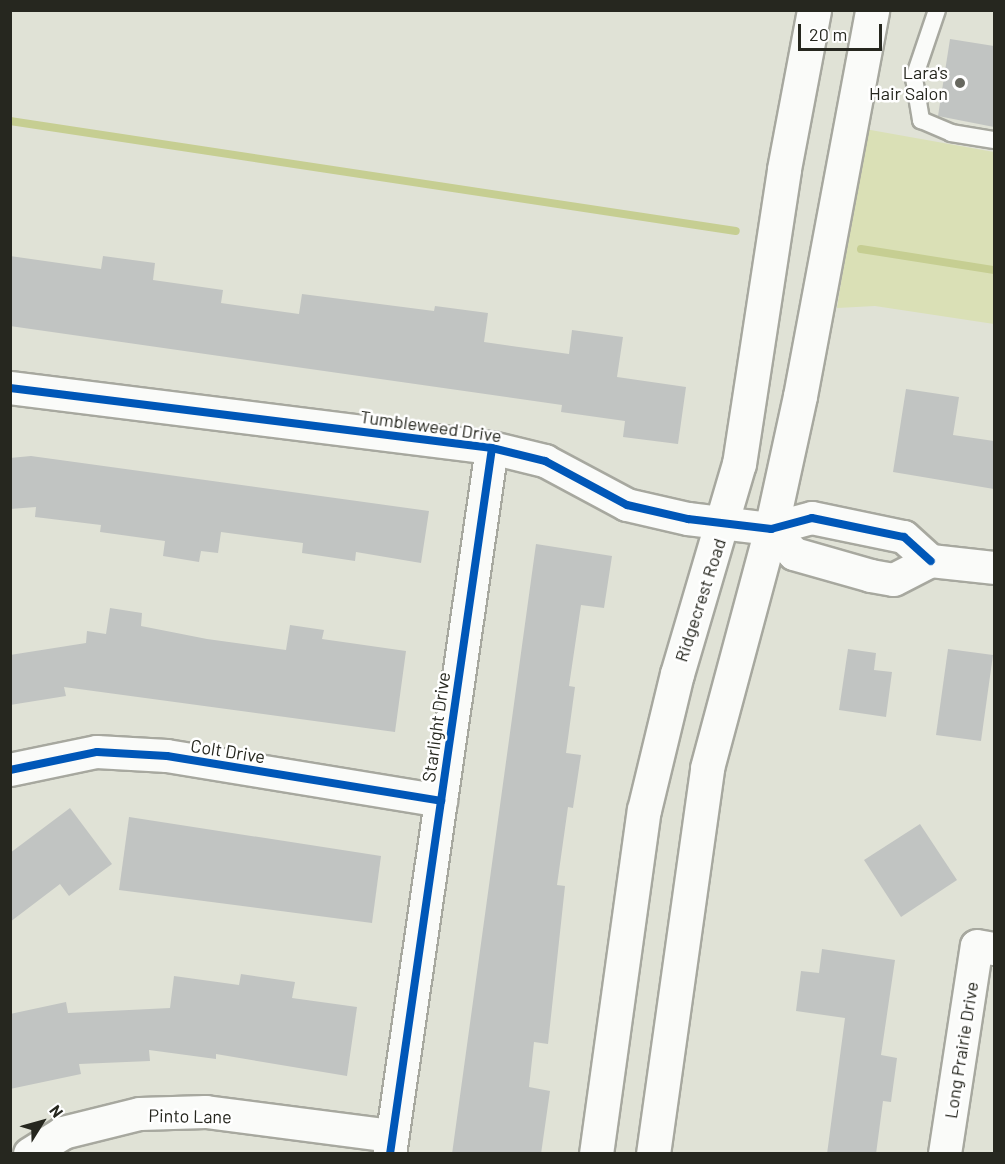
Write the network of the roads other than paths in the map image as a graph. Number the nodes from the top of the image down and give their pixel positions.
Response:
1 (814, 10) edge
2 (872, 10) edge
3 (938, 10) edge
4 (994, 140) edge
5 (10, 388) edge
6 (492, 448) junction
7 (724, 523) junction
8 (771, 529) junction
9 (931, 561) junction
10 (994, 568) edge
11 (10, 770) edge
12 (441, 801) junction
13 (986, 947) edge
14 (391, 1145) edge
15 (30, 1154) edge
16 (596, 1154) edge
17 (652, 1154) edge
18 (945, 1154) edge

1 - 7 main road, Ridgecrest Road
2 - 8 main road
3 - 4 lane
5 - 6 street, Tumbleweed Drive
6 - 7 street, Tumbleweed Drive
6 - 12 street, Starlight Drive
7 - 8 street, Tumbleweed Drive
7 - 16 main road, Ridgecrest Road
8 - 9 street, Tumbleweed Drive
8 - 9 street
8 - 17 main road
9 - 10 street
11 - 12 street, Colt Drive
12 - 14 street, Starlight Drive
13 - 18 street, Long Prairie Drive
14 - 15 street, Pinto Lane

